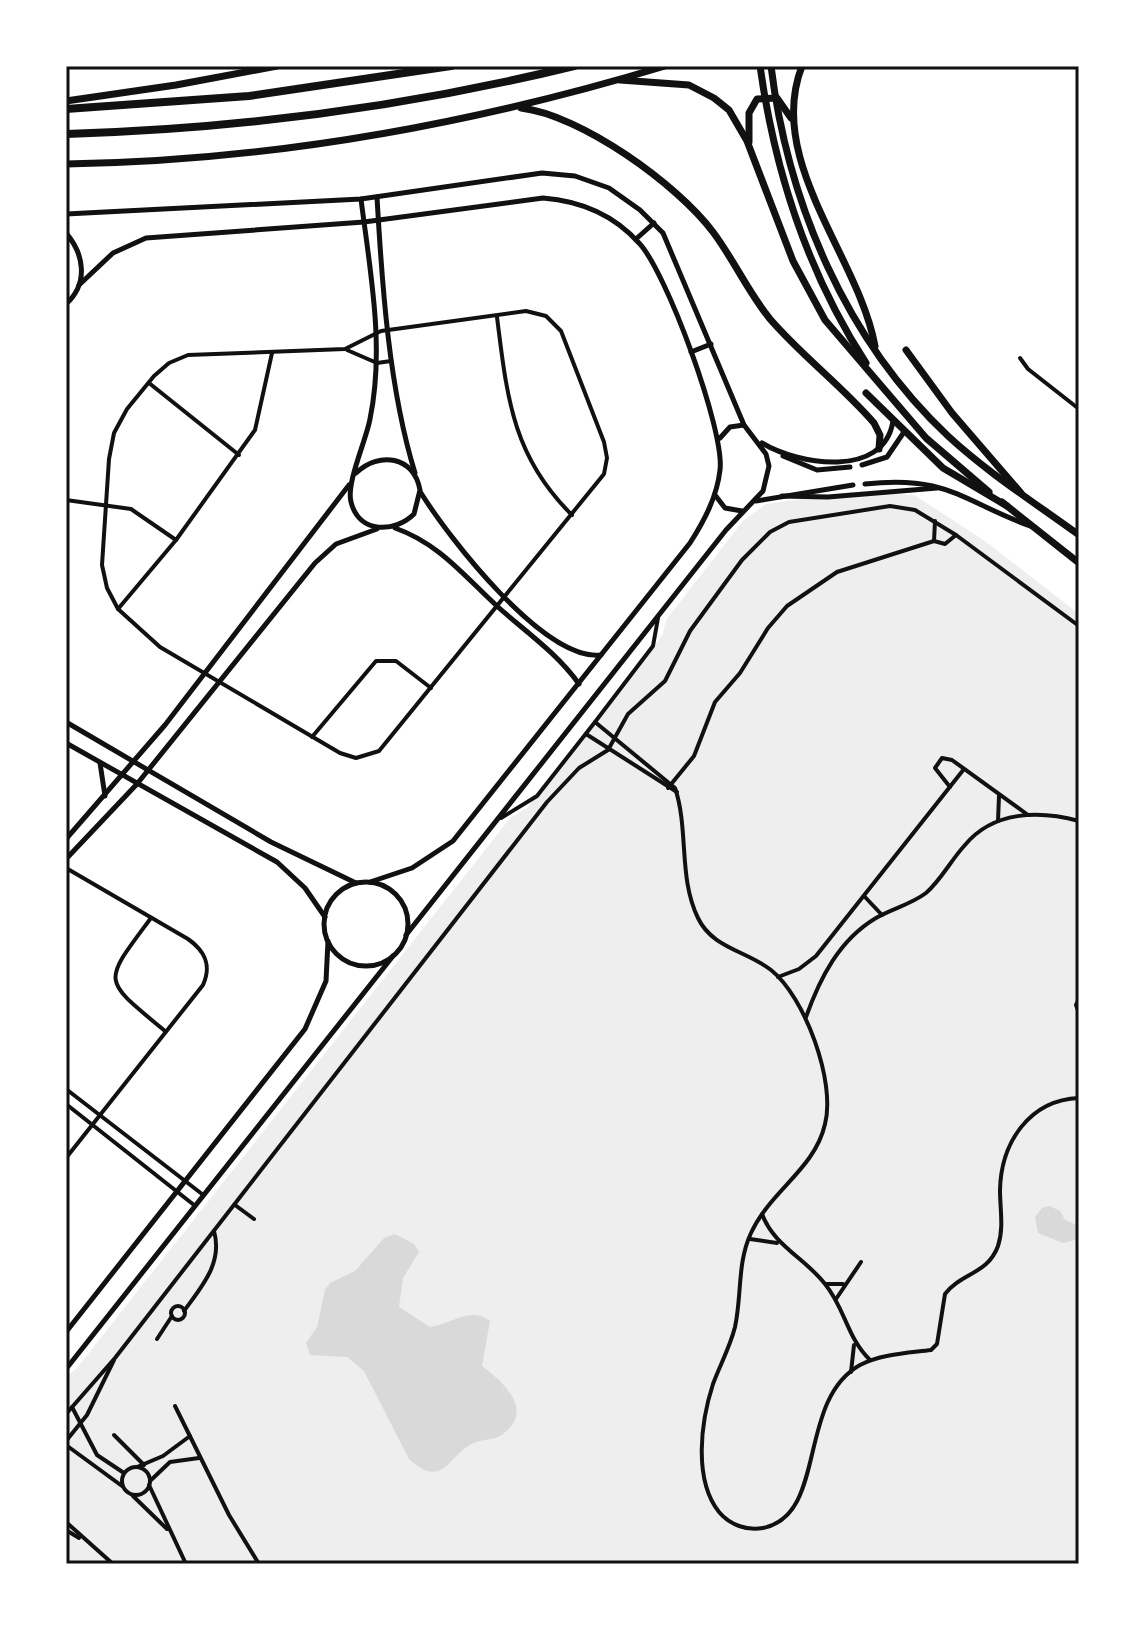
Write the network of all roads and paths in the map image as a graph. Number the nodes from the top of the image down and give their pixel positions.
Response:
1 (277, 66) edge
2 (451, 66) edge
3 (574, 66) edge
4 (665, 66) edge
5 (760, 66) edge
6 (771, 66) edge
7 (802, 66) edge
8 (617, 80) junction
9 (66, 101) edge
10 (515, 107) junction
11 (66, 109) edge
12 (793, 123) junction
13 (66, 134) edge
14 (750, 149) junction
15 (66, 164) edge
16 (377, 197) junction
17 (361, 199) junction
18 (66, 214) edge
19 (378, 220) junction
20 (364, 222) junction
21 (654, 223) junction
22 (66, 233) edge
23 (636, 239) junction
24 (79, 285) junction
25 (68, 303) edge
26 (497, 316) junction
27 (390, 331) junction
28 (375, 333) junction
29 (711, 344) junction
30 (345, 349) junction
31 (906, 350) dead end
32 (691, 352) junction
33 (876, 352) junction
34 (272, 353) junction
35 (1020, 358) dead end
36 (392, 361) junction
37 (377, 363) junction
38 (869, 369) junction
39 (149, 383) junction
40 (866, 393) dead end
41 (1079, 409) edge
42 (893, 421) junction
43 (744, 425) junction
44 (904, 432) junction
45 (720, 438) junction
46 (759, 440) junction
47 (879, 449) junction
48 (777, 451) junction
49 (239, 455) junction
50 (862, 465) dead end
51 (850, 467) dead end
52 (356, 473) junction
53 (416, 478) junction
54 (352, 481) junction
55 (865, 484) dead end
56 (853, 485) dead end
57 (950, 489) junction
58 (420, 490) junction
59 (1021, 493) junction
60 (715, 494) junction
61 (782, 496) junction
62 (66, 500) edge
63 (755, 501) junction
64 (108, 503) junction
65 (1007, 506) junction
66 (742, 511) junction
67 (572, 515) junction
68 (935, 521) junction
69 (395, 527) junction
70 (379, 528) junction
71 (1034, 528) junction
72 (956, 535) junction
73 (1079, 535) edge
74 (176, 540) junction
75 (934, 541) junction
76 (1079, 563) edge
77 (505, 598) junction
78 (498, 607) junction
79 (118, 609) junction
80 (658, 618) junction
81 (1079, 626) edge
82 (602, 655) junction
83 (203, 674) junction
84 (216, 683) junction
85 (579, 684) junction
86 (431, 688) junction
87 (66, 722) edge
88 (595, 722) junction
89 (586, 734) junction
90 (312, 737) junction
91 (616, 738) junction
92 (66, 743) edge
93 (608, 750) junction
94 (100, 762) junction
95 (135, 763) junction
96 (964, 769) junction
97 (147, 770) junction
98 (124, 776) junction
99 (137, 784) junction
100 (670, 786) junction
101 (950, 787) junction
102 (998, 793) junction
103 (105, 796) junction
104 (1028, 815) junction
105 (501, 818) junction
106 (998, 821) junction
107 (1079, 821) edge
108 (66, 839) edge
109 (66, 859) edge
110 (66, 868) edge
111 (370, 882) junction
112 (356, 883) junction
113 (865, 897) junction
114 (882, 915) junction
115 (325, 917) junction
116 (151, 918) junction
117 (406, 935) junction
118 (328, 941) junction
119 (393, 956) junction
120 (778, 977) junction
121 (1079, 999) edge
122 (1079, 1013) edge
123 (805, 1018) junction
124 (165, 1031) junction
125 (66, 1089) edge
126 (1079, 1098) edge
127 (66, 1104) edge
128 (99, 1116) junction
129 (92, 1125) junction
130 (66, 1158) edge
131 (185, 1180) junction
132 (176, 1191) junction
133 (202, 1194) junction
134 (194, 1205) junction
135 (235, 1205) junction
136 (762, 1214) junction
137 (254, 1219) dead end
138 (214, 1231) junction
139 (749, 1238) junction
140 (779, 1243) junction
141 (861, 1262) dead end
142 (826, 1284) junction
143 (843, 1284) junction
144 (836, 1301) junction
145 (184, 1311) junction
146 (172, 1316) junction
147 (66, 1332) edge
148 (157, 1339) dead end
149 (854, 1343) junction
150 (115, 1358) junction
151 (871, 1361) junction
152 (66, 1369) edge
153 (851, 1372) junction
154 (175, 1406) dead end
155 (72, 1407) junction
156 (66, 1414) edge
157 (80, 1424) junction
158 (114, 1435) dead end
159 (190, 1436) junction
160 (66, 1443) edge
161 (200, 1459) junction
162 (144, 1465) junction
163 (136, 1467) junction
164 (124, 1473) junction
165 (149, 1483) junction
166 (123, 1486) junction
167 (130, 1493) junction
168 (66, 1522) edge
169 (66, 1530) edge
170 (169, 1530) junction
171 (85, 1541) junction
172 (113, 1564) edge
173 (186, 1564) edge
174 (259, 1564) edge

1 - 9 main road
2 - 11 highway
3 - 13 highway
4 - 8 main road
5 - 38 main road
6 - 33 main road
7 - 12 main road
8 - 10 main road
8 - 14 main road
10 - 15 main road
10 - 47 main road
12 - 14 main road
12 - 33 main road
14 - 38 main road
16 - 17 street
16 - 19 street
16 - 21 street
17 - 18 street
17 - 20 street
19 - 20 street
19 - 23 street
19 - 27 street
20 - 24 street
20 - 28 street
21 - 23 street
21 - 29 street
22 - 24 street
23 - 32 street
24 - 25 street
26 - 27 street
26 - 67 street
26 - 67 street
27 - 28 street
27 - 36 street
28 - 30 street
28 - 37 street
29 - 32 street
29 - 43 street
30 - 34 street
30 - 37 street
31 - 59 main road
32 - 45 street
33 - 59 main road
34 - 39 street
34 - 49 street
35 - 41 street
36 - 37 street
36 - 53 street
37 - 52 street
38 - 65 main road
39 - 49 street
39 - 64 street
40 - 42 main road
42 - 44 main road
42 - 47 street
43 - 45 street
43 - 46 street
44 - 50 street
44 - 65 main road
45 - 60 street
46 - 48 street
46 - 63 street
47 - 48 street
48 - 51 street
49 - 74 street
52 - 53 street
52 - 54 street
53 - 58 street
54 - 70 street
54 - 83 street
55 - 57 street
56 - 61 street
57 - 61 street
57 - 71 street
58 - 69 street
58 - 77 street
59 - 73 main road
60 - 66 street
60 - 82 street
61 - 63 street
62 - 64 street
63 - 66 street
64 - 74 street
64 - 79 street
65 - 71 main road
66 - 80 street
67 - 77 street
68 - 72 street
68 - 75 street
68 - 91 street
69 - 70 street
69 - 78 street
70 - 84 street
71 - 76 main road
72 - 75 street
72 - 81 street
74 - 79 street
75 - 100 street
77 - 78 street
77 - 82 street
78 - 85 street
78 - 86 street
79 - 83 street
80 - 88 street
80 - 105 street
82 - 85 street
83 - 84 street
83 - 95 street
84 - 90 street
84 - 97 street
85 - 111 street
86 - 90 street
86 - 90 street
87 - 95 street
88 - 89 street
88 - 91 street
89 - 93 street
89 - 105 street
91 - 93 street
91 - 100 street
92 - 94 street
93 - 100 street
93 - 135 street
94 - 98 street
94 - 103 street
95 - 97 street
95 - 98 street
96 - 101 street
96 - 101 street
96 - 102 street
97 - 99 street
97 - 112 street
98 - 99 street
98 - 103 street
99 - 109 street
99 - 115 street
100 - 120 street
101 - 113 street
102 - 104 street
102 - 106 street
103 - 108 street
104 - 106 street
104 - 107 street
105 - 117 street
106 - 114 street
110 - 116 street
111 - 112 street
111 - 117 street
112 - 115 street
113 - 114 street
113 - 120 street
114 - 123 street
115 - 118 street
116 - 124 street
116 - 124 street
117 - 119 street
118 - 119 street
118 - 131 street
119 - 133 street
120 - 123 street
121 - 122 street
123 - 136 street
124 - 128 street
125 - 128 street
126 - 151 street
127 - 129 street
128 - 129 street
128 - 131 street
129 - 130 street
129 - 132 street
131 - 132 street
131 - 133 street
132 - 134 street
132 - 147 street
133 - 134 street
134 - 152 street
135 - 137 street
135 - 138 street
136 - 139 street
136 - 140 street
138 - 145 street
138 - 150 street
139 - 140 street
139 - 153 street
140 - 142 street
141 - 143 street
142 - 143 street
142 - 144 street
143 - 144 street
144 - 149 street
145 - 146 street
145 - 146 street
146 - 148 street
149 - 151 street
149 - 153 street
150 - 155 street
150 - 157 street
151 - 153 street
154 - 159 street
155 - 156 street
155 - 157 street
157 - 160 street
157 - 164 street
158 - 162 street
159 - 161 street
159 - 162 street
160 - 166 street
161 - 165 street
161 - 174 street
162 - 163 street
163 - 164 street
163 - 165 street
164 - 166 street
165 - 167 street
165 - 170 street
166 - 167 street
167 - 170 street
168 - 171 street
169 - 171 street
170 - 173 street
171 - 172 street

